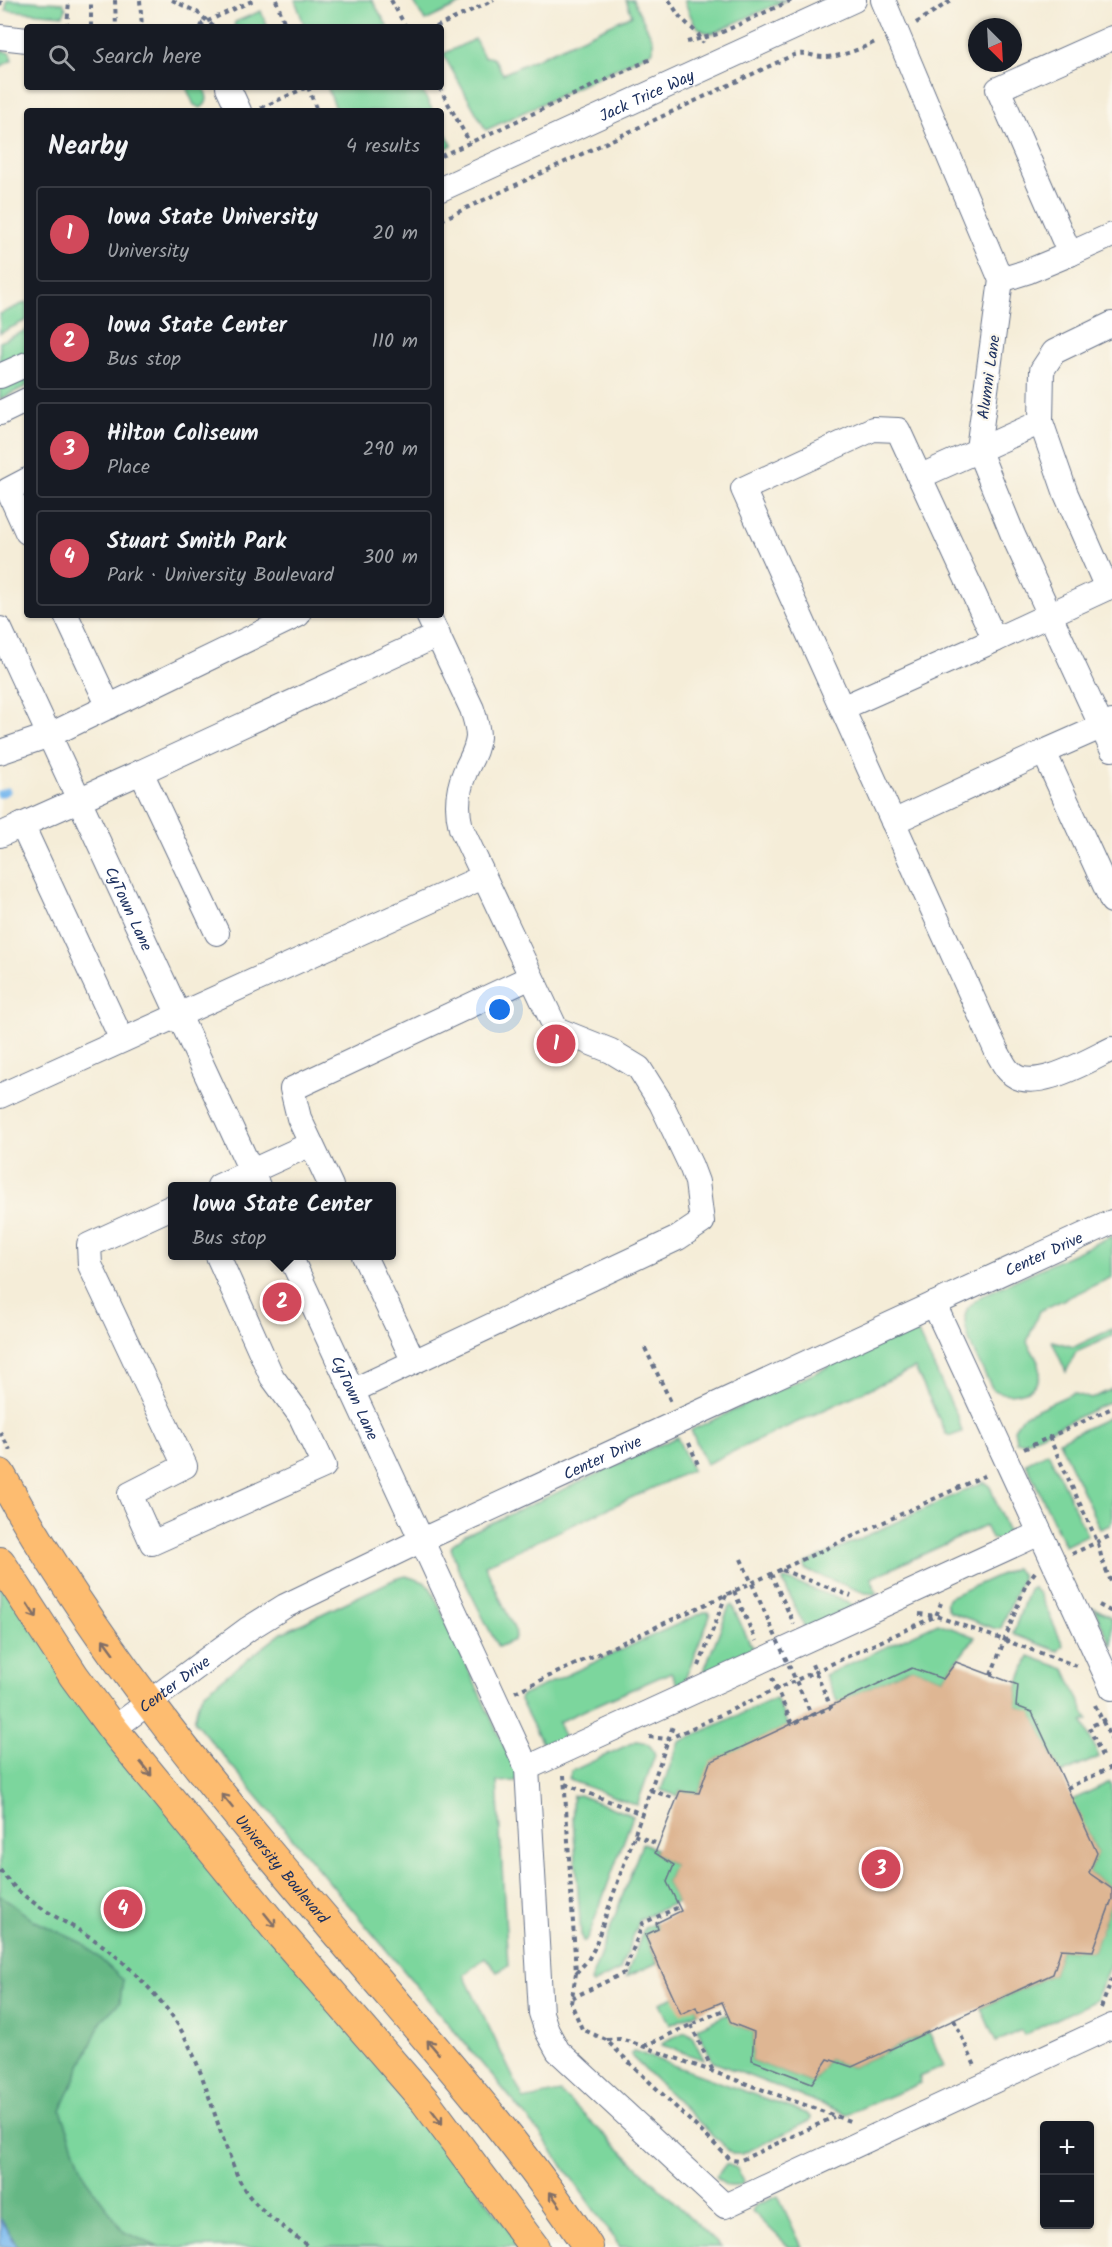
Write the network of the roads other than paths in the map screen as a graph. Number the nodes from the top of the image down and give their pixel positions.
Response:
1 (854, 0) edge
2 (884, 0) edge
3 (0, 37) edge
4 (1112, 38) edge
5 (24, 40) edge
6 (229, 90) edge
7 (238, 108) edge
8 (444, 188) edge
9 (1112, 235) edge
10 (1070, 254) junction
11 (1001, 280) junction
12 (1112, 324) edge
13 (24, 365) edge
14 (0, 376) edge
15 (24, 401) edge
16 (0, 413) edge
17 (1041, 422) junction
18 (978, 449) junction
19 (919, 477) junction
20 (24, 482) edge
21 (24, 525) edge
22 (1109, 587) edge
23 (1050, 616) junction
24 (67, 618) edge
25 (292, 618) edge
26 (433, 625) edge
27 (0, 629) edge
28 (995, 640) junction
29 (109, 706) junction
30 (842, 708) junction
31 (1107, 725) edge
32 (50, 735) junction
33 (1112, 749) edge
34 (0, 752) edge
35 (1044, 752) junction
36 (141, 772) junction
37 (79, 799) junction
38 (894, 822) junction
39 (22, 825) junction
40 (0, 835) edge
41 (483, 877) junction
42 (1112, 901) edge
43 (218, 933) dead end
44 (531, 977) junction
45 (179, 1015) junction
46 (122, 1040) junction
47 (1112, 1049) edge
48 (0, 1096) edge
49 (311, 1144) junction
50 (255, 1179) edge
51 (240, 1182) edge
52 (329, 1182) edge
53 (168, 1209) edge
54 (1112, 1222) edge
55 (220, 1260) edge
56 (292, 1260) edge
57 (365, 1260) edge
58 (933, 1304) junction
59 (414, 1362) junction
60 (352, 1391) junction
61 (0, 1474) edge
62 (1040, 1533) junction
63 (422, 1540) junction
64 (0, 1562) edge
65 (1112, 1688) edge
66 (149, 1702) junction
67 (113, 1729) junction
68 (527, 1768) junction
69 (1112, 2026) edge
70 (534, 2247) edge
71 (588, 2247) edge

1 - 8 street, Jack Trice Way
2 - 11 street
3 - 5 street
4 - 10 street
6 - 7 street
9 - 10 street
10 - 11 street
11 - 18 street, Alumni Lane
12 - 17 street
13 - 14 street
15 - 16 street
17 - 18 street
17 - 22 street
18 - 19 street
18 - 23 street, Alumni Lane
19 - 28 street
19 - 30 street
20 - 21 street
22 - 23 street
23 - 28 street
23 - 31 street, Alumni Lane
24 - 29 street
25 - 29 street
26 - 36 street
26 - 41 street
27 - 32 street, CyTown Lane
28 - 30 street
29 - 32 street
30 - 38 street
31 - 33 street, Alumni Lane
31 - 35 street
32 - 34 street
32 - 37 street, CyTown Lane
35 - 38 street
35 - 42 street
36 - 37 street
36 - 43 street
37 - 39 street
37 - 45 street, CyTown Lane
38 - 47 street
39 - 40 street
39 - 46 street
41 - 44 street
41 - 45 street
44 - 49 street
44 - 59 street
45 - 46 street
45 - 50 street, CyTown Lane
46 - 48 street
49 - 50 street
49 - 52 street
50 - 51 street
53 - 55 street
54 - 58 street, Center Drive
56 - 60 street, CyTown Lane
57 - 59 street
58 - 62 street
58 - 63 street, Center Drive
59 - 60 street
60 - 63 street, CyTown Lane
66 -> 61 main road, University Boulevard
62 - 65 street
62 - 68 street
63 - 66 street, Center Drive
63 - 68 street, CyTown Lane
64 -> 67 main road
66 - 67 street, Center Drive
71 -> 66 main road, University Boulevard
67 -> 70 main road
68 - 69 street

